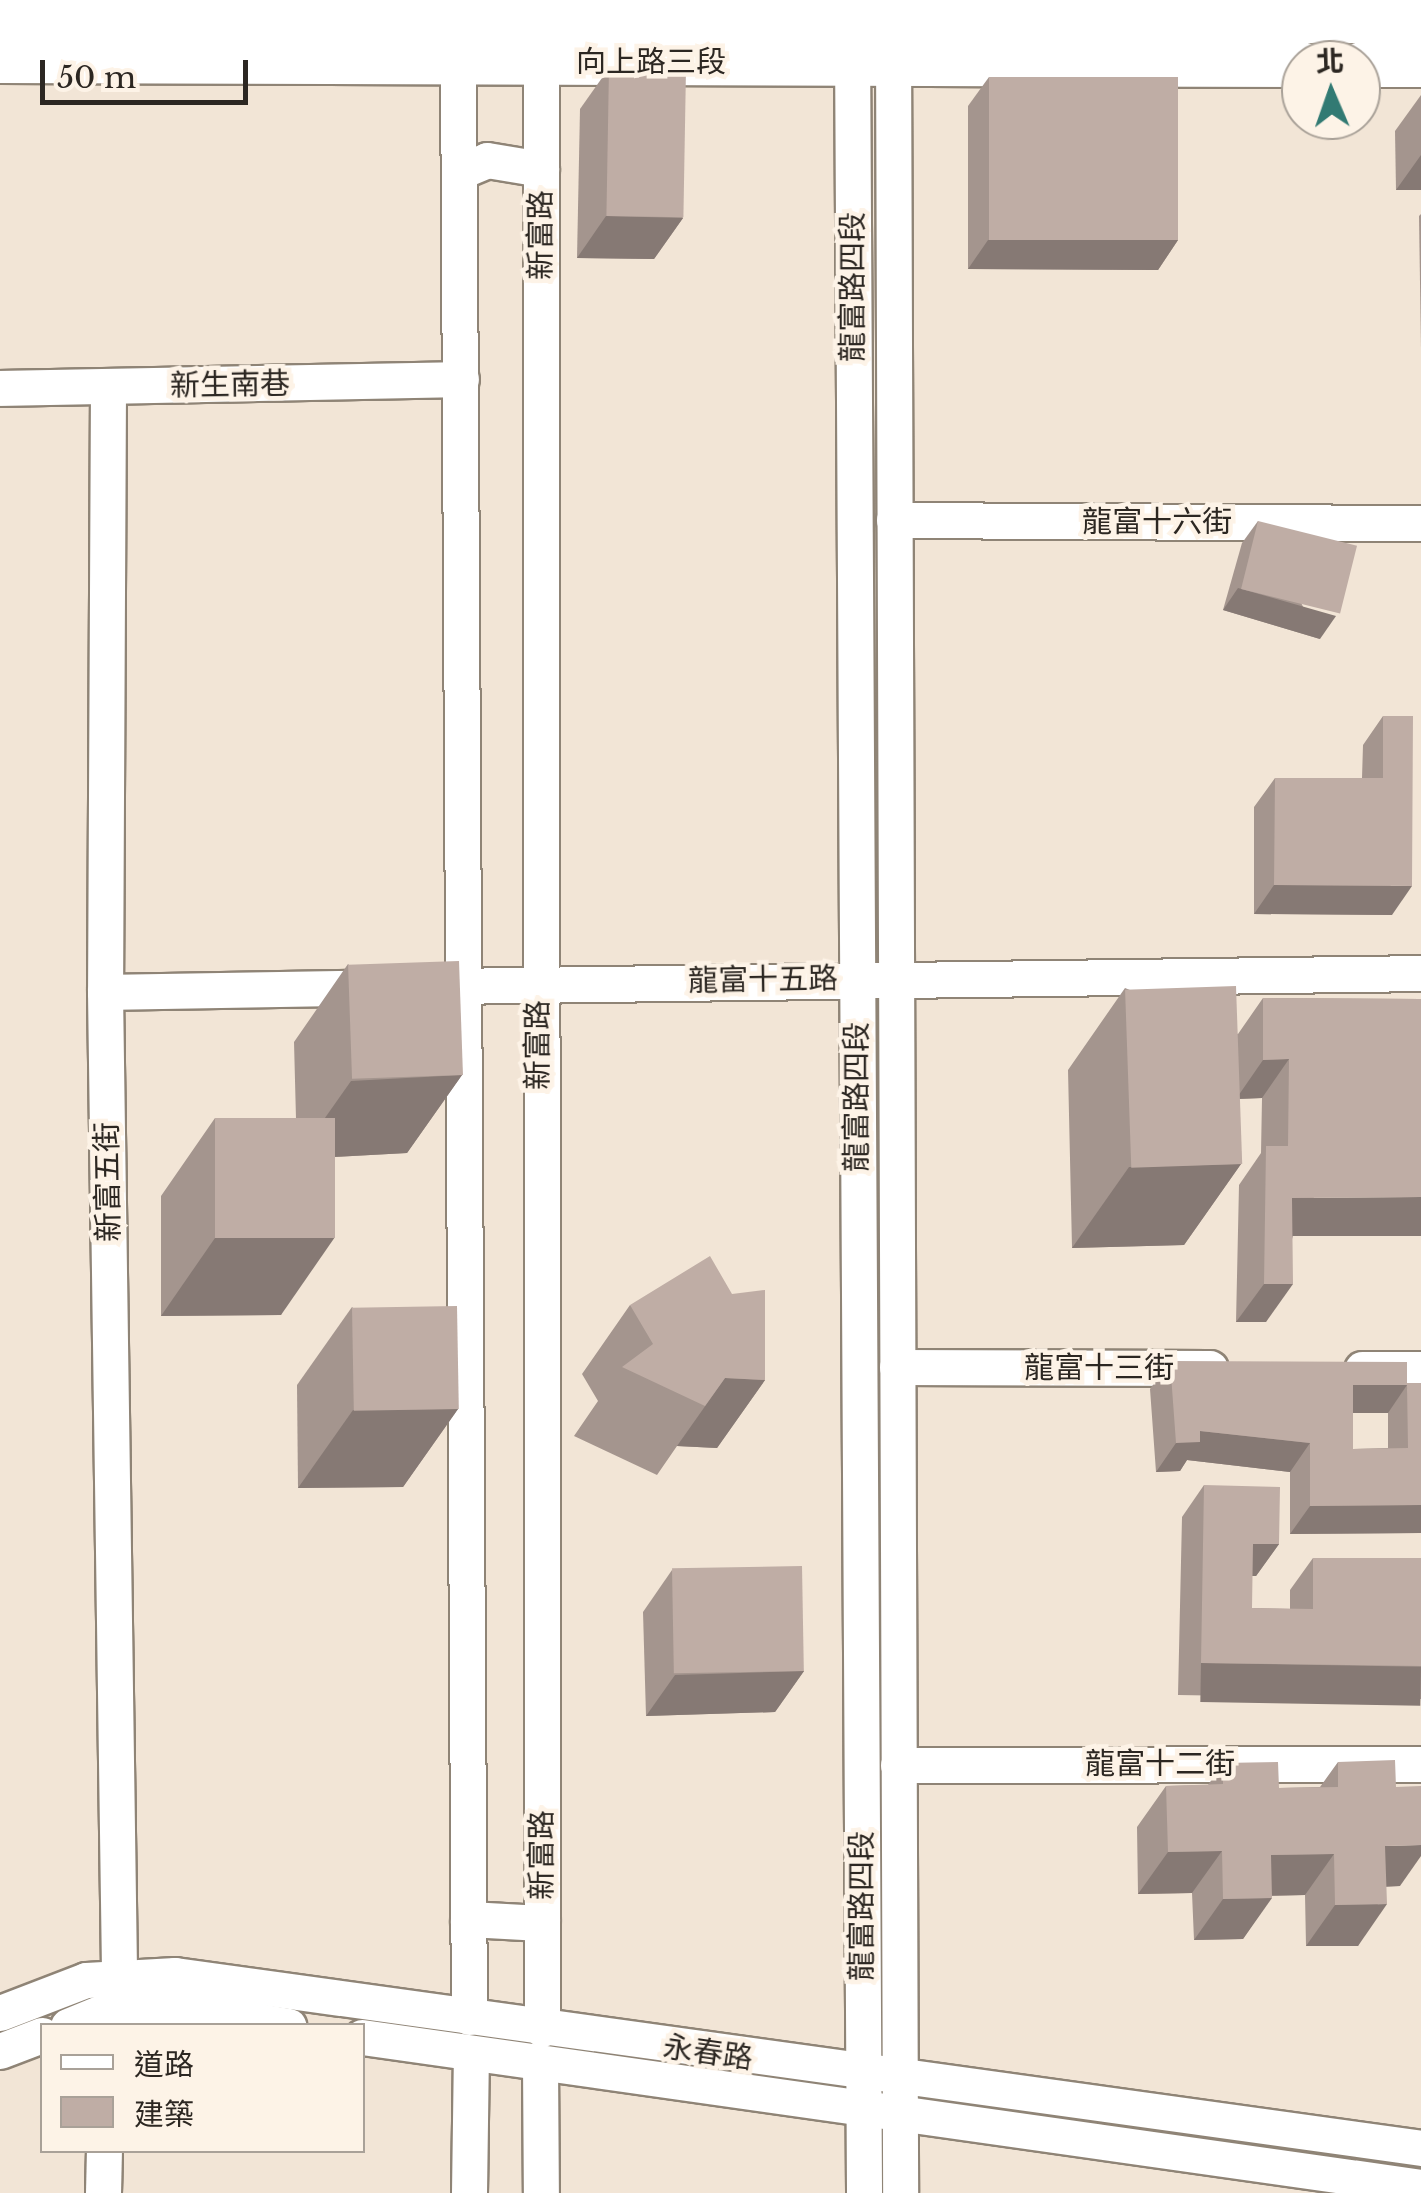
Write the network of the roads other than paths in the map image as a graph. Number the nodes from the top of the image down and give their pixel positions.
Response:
1 (1421, 20) edge
2 (9, 26) edge
3 (459, 28) edge
4 (541, 28) edge
5 (872, 28) edge
6 (1281, 62) edge
7 (1381, 64) edge
8 (1421, 64) edge
9 (541, 169) junction
10 (459, 172) junction
11 (461, 380) junction
12 (0, 388) edge
13 (108, 388) junction
14 (894, 520) junction
15 (1421, 523) edge
16 (1421, 973) edge
17 (856, 978) junction
18 (896, 978) junction
19 (538, 984) junction
20 (467, 986) junction
21 (105, 992) junction
22 (897, 1367) junction
23 (1246, 1368) edge
24 (1324, 1369) edge
25 (1421, 1369) edge
26 (1421, 1764) edge
27 (898, 1765) junction
28 (468, 1919) junction
29 (542, 1923) junction
30 (119, 1976) junction
31 (0, 2014) edge
32 (469, 2017) junction
33 (107, 2018) edge
34 (271, 2023) edge
35 (40, 2036) edge
36 (365, 2037) edge
37 (541, 2046) junction
38 (0, 2052) edge
39 (470, 2054) junction
40 (863, 2092) junction
41 (899, 2097) junction
42 (1421, 2148) edge
43 (104, 2153) edge
44 (1421, 2187) edge
45 (103, 2193) edge
46 (469, 2193) edge
47 (541, 2193) edge
48 (864, 2193) edge
49 (900, 2193) edge

1 - 5 main road, 向上路三段
2 - 3 main road, 向上路三段
3 - 4 main road, 向上路三段
3 - 10 street
4 - 5 main road, 向上路三段
4 - 9 street, 新富路
5 - 6 main road, 向上路三段
5 - 14 street, 龍富路四段
5 - 17 street, 龍富路四段
7 - 8 main road
9 - 10 street
9 - 19 street, 新富路
10 - 11 street
11 - 13 street, 新生南巷
11 - 20 street
12 - 13 street, 新生南巷
13 - 21 street, 新富五街
14 - 15 street, 龍富十六街
14 - 18 street, 龍富路四段
16 - 18 street, 龍富十五路
17 - 18 street, 龍富十五路
17 - 19 street, 龍富十五路
17 - 40 street, 龍富路四段
18 - 22 street, 龍富路四段
19 - 20 street, 龍富十五路
19 - 29 street, 新富路
20 - 21 street, 龍富十五路
20 - 28 street
21 - 30 street, 新富五街
22 - 23 street, 龍富十三街
22 - 27 street, 龍富路四段
24 - 25 street
26 - 27 street, 龍富十二街
27 - 41 street, 龍富路四段
28 - 29 street
28 - 32 street
29 - 37 street, 新富路
30 - 31 street, 永春路
30 - 32 street, 永春路
32 - 37 street, 永春路
33 - 34 street
35 - 38 street
36 - 39 street, 永春路
37 - 39 street, 永春路
37 - 40 street, 永春路
37 - 47 street, 新富路
39 - 46 street
40 - 41 street, 永春路
40 - 48 street, 龍富路四段
41 - 42 street, 永春路
41 - 44 street, 永春路
41 - 49 street, 龍富路四段
43 - 45 street

